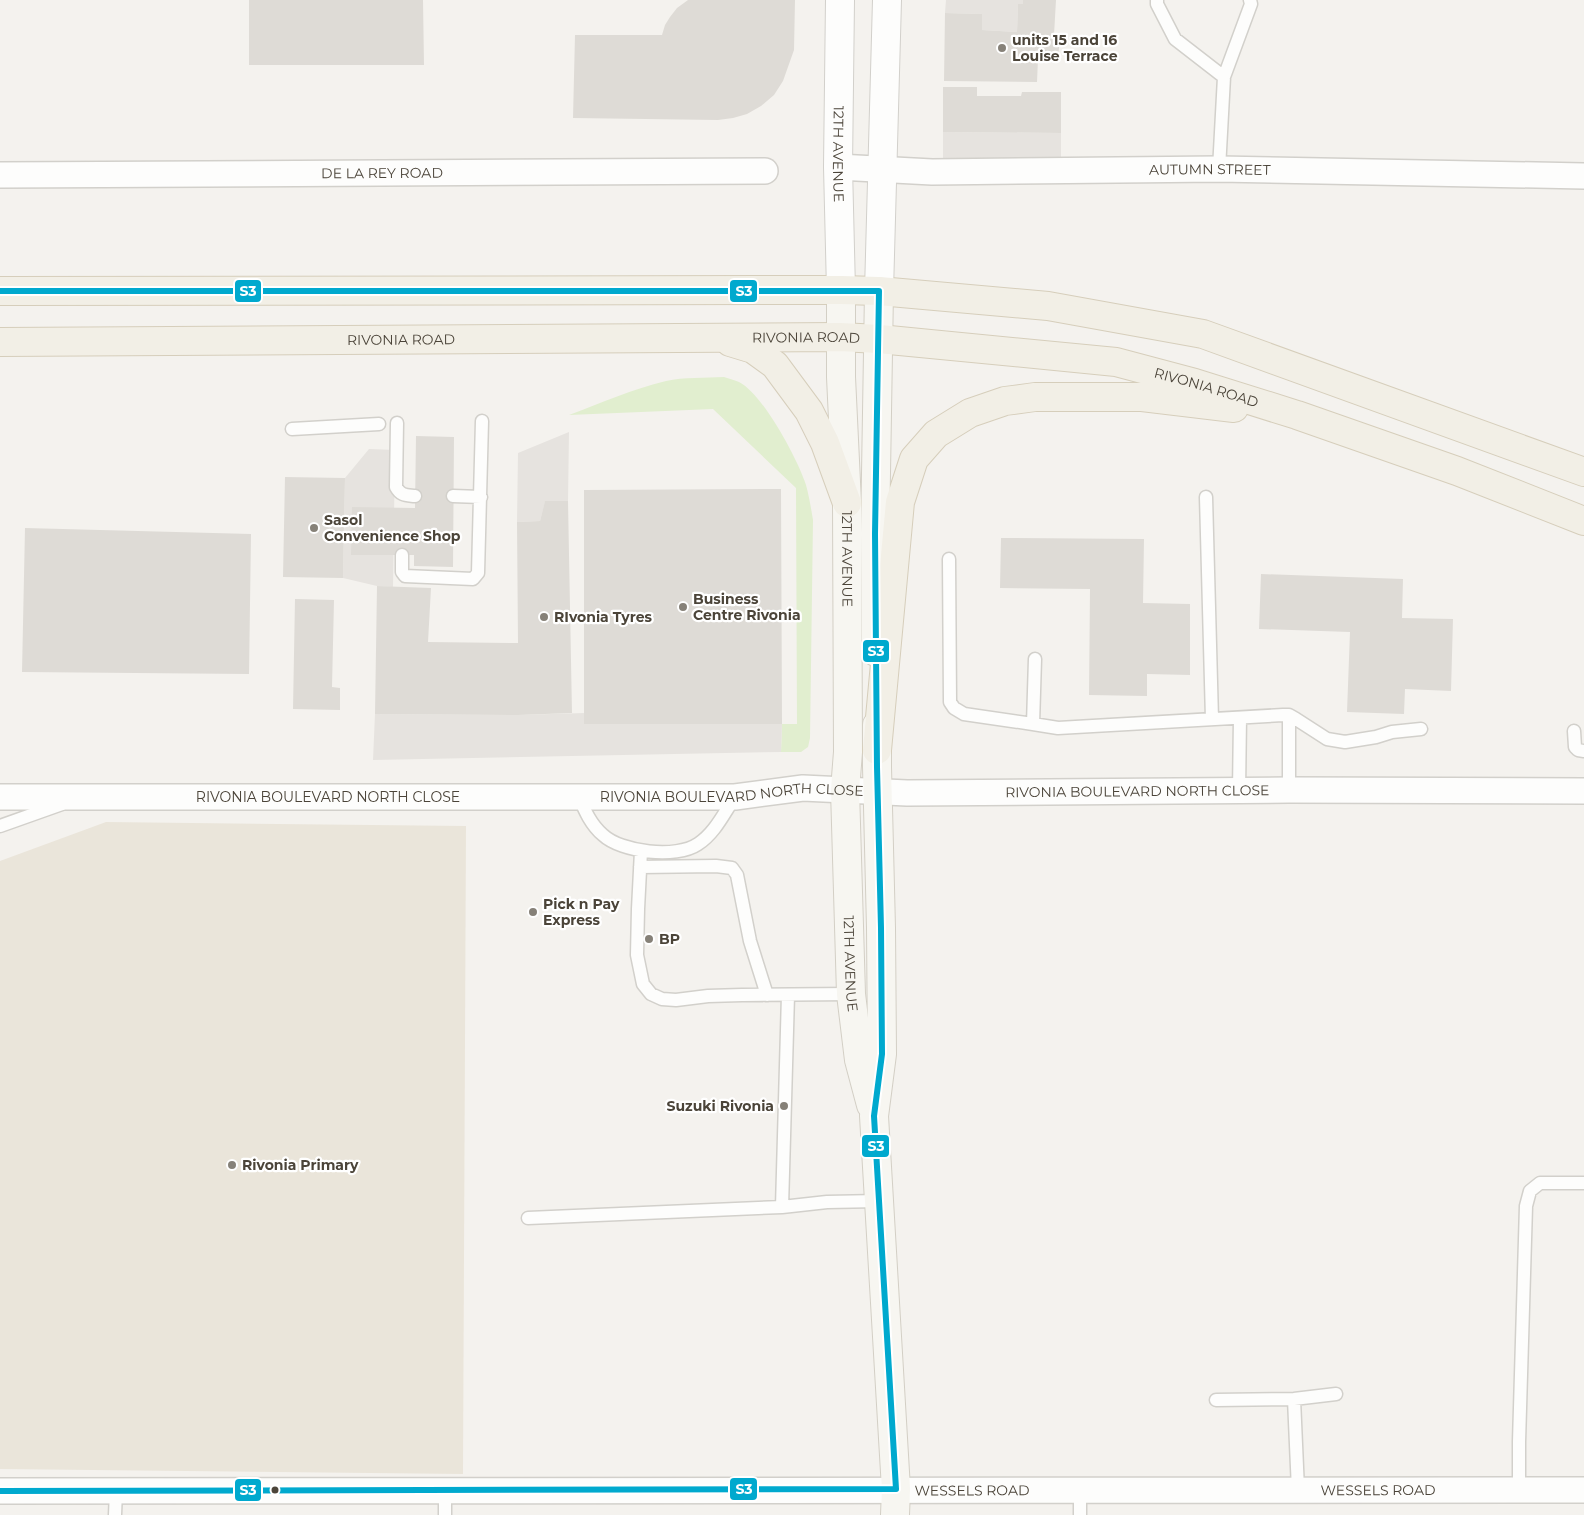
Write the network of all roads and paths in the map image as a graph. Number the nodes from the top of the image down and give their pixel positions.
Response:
1 (840, 0) edge
2 (887, 0) edge
3 (1157, 0) edge
4 (1250, 0) edge
5 (1224, 77) junction
6 (838, 167) junction
7 (1219, 169) junction
8 (765, 170) dead end
9 (882, 170) junction
10 (0, 175) edge
11 (1584, 176) edge
12 (841, 290) junction
13 (0, 291) edge
14 (879, 291) junction
15 (712, 337) junction
16 (840, 337) junction
17 (879, 339) junction
18 (0, 342) edge
19 (1297, 415) junction
20 (482, 422) dead end
21 (397, 423) dead end
22 (379, 424) dead end
23 (292, 429) dead end
24 (1584, 472) edge
25 (454, 496) dead end
26 (481, 497) junction
27 (1206, 497) dead end
28 (407, 500) dead end
29 (847, 503) junction
30 (1584, 521) edge
31 (402, 555) dead end
32 (950, 559) dead end
33 (1034, 659) dead end
34 (1289, 715) junction
35 (1240, 718) junction
36 (1212, 719) junction
37 (1033, 724) junction
38 (1421, 729) dead end
39 (1574, 731) dead end
40 (877, 750) junction
41 (1584, 751) edge
42 (845, 790) junction
43 (1289, 790) junction
44 (1239, 791) junction
45 (1584, 791) edge
46 (878, 792) junction
47 (735, 796) junction
48 (0, 797) edge
49 (579, 797) junction
50 (79, 798) junction
51 (0, 826) edge
52 (641, 851) junction
53 (640, 867) junction
54 (767, 994) junction
55 (851, 994) junction
56 (788, 995) junction
57 (874, 1116) junction
58 (1584, 1184) edge
59 (879, 1201) junction
60 (782, 1207) junction
61 (528, 1218) dead end
62 (1336, 1394) dead end
63 (1294, 1399) junction
64 (1216, 1400) dead end
65 (1080, 1490) junction
66 (1298, 1490) junction
67 (1519, 1490) junction
68 (1584, 1490) edge
69 (0, 1491) edge
70 (896, 1502) edge
71 (115, 1503) edge
72 (445, 1503) edge
73 (1080, 1515) edge

1 - 6 street, 12TH AVENUE
2 - 9 street, 12TH AVENUE
3 - 5 lane
4 - 5 lane
5 - 7 lane
6 - 9 street, AUTUMN STREET
6 - 12 street, 12TH AVENUE
7 - 9 street, AUTUMN STREET
7 - 11 street, AUTUMN STREET
8 - 10 street, DE LA REY ROAD
9 - 14 street, 12TH AVENUE
12 - 13 main road
12 - 14 main road
12 - 16 main road, 12TH AVENUE
14 - 17 main road, 12TH AVENUE
14 - 24 main road
15 - 16 main road, RIVONIA ROAD
15 - 18 main road, RIVONIA ROAD
15 - 29 main road
16 - 17 main road, RIVONIA ROAD
16 - 29 main road, 12TH AVENUE
17 - 19 main road, RIVONIA ROAD
17 - 40 main road, 12TH AVENUE
19 - 30 main road, RIVONIA ROAD
19 - 40 main road
20 - 26 lane
21 - 28 lane
22 - 23 lane
25 - 26 lane
26 - 31 lane
27 - 36 lane
29 - 42 main road, 12TH AVENUE
32 - 37 lane
33 - 37 lane
34 - 35 lane
34 - 38 lane
34 - 43 lane
35 - 36 lane
35 - 44 lane
36 - 37 lane
39 - 41 lane
40 - 46 main road, 12TH AVENUE
42 - 46 street, RIVONIA BOULEVARD NORTH CLOSE
42 - 47 street, RIVONIA BOULEVARD NORTH CLOSE
42 - 55 main road, 12TH AVENUE
43 - 44 street, RIVONIA BOULEVARD NORTH CLOSE
43 - 45 street, RIVONIA BOULEVARD NORTH CLOSE
44 - 46 street, RIVONIA BOULEVARD NORTH CLOSE
46 - 57 main road, 12TH AVENUE
47 - 49 street, RIVONIA BOULEVARD NORTH CLOSE
47 - 52 lane
48 - 50 street, RIVONIA BOULEVARD NORTH CLOSE
49 - 50 street, RIVONIA BOULEVARD NORTH CLOSE
49 - 52 lane
50 - 51 lane
52 - 53 lane
53 - 54 lane
53 - 54 lane
54 - 56 lane
55 - 56 lane
55 - 57 main road, 12TH AVENUE
56 - 60 lane
57 - 59 main road, 12TH AVENUE
58 - 67 lane
59 - 60 lane
59 - 70 main road, 12TH AVENUE
60 - 61 lane
62 - 63 lane
63 - 64 lane
63 - 66 lane
65 - 66 street, WESSELS ROAD
65 - 70 street, WESSELS ROAD
65 - 73 lane
66 - 67 street, WESSELS ROAD
67 - 68 street, WESSELS ROAD
69 - 71 street, WESSELS ROAD
70 - 72 street, WESSELS ROAD
71 - 72 street, WESSELS ROAD

